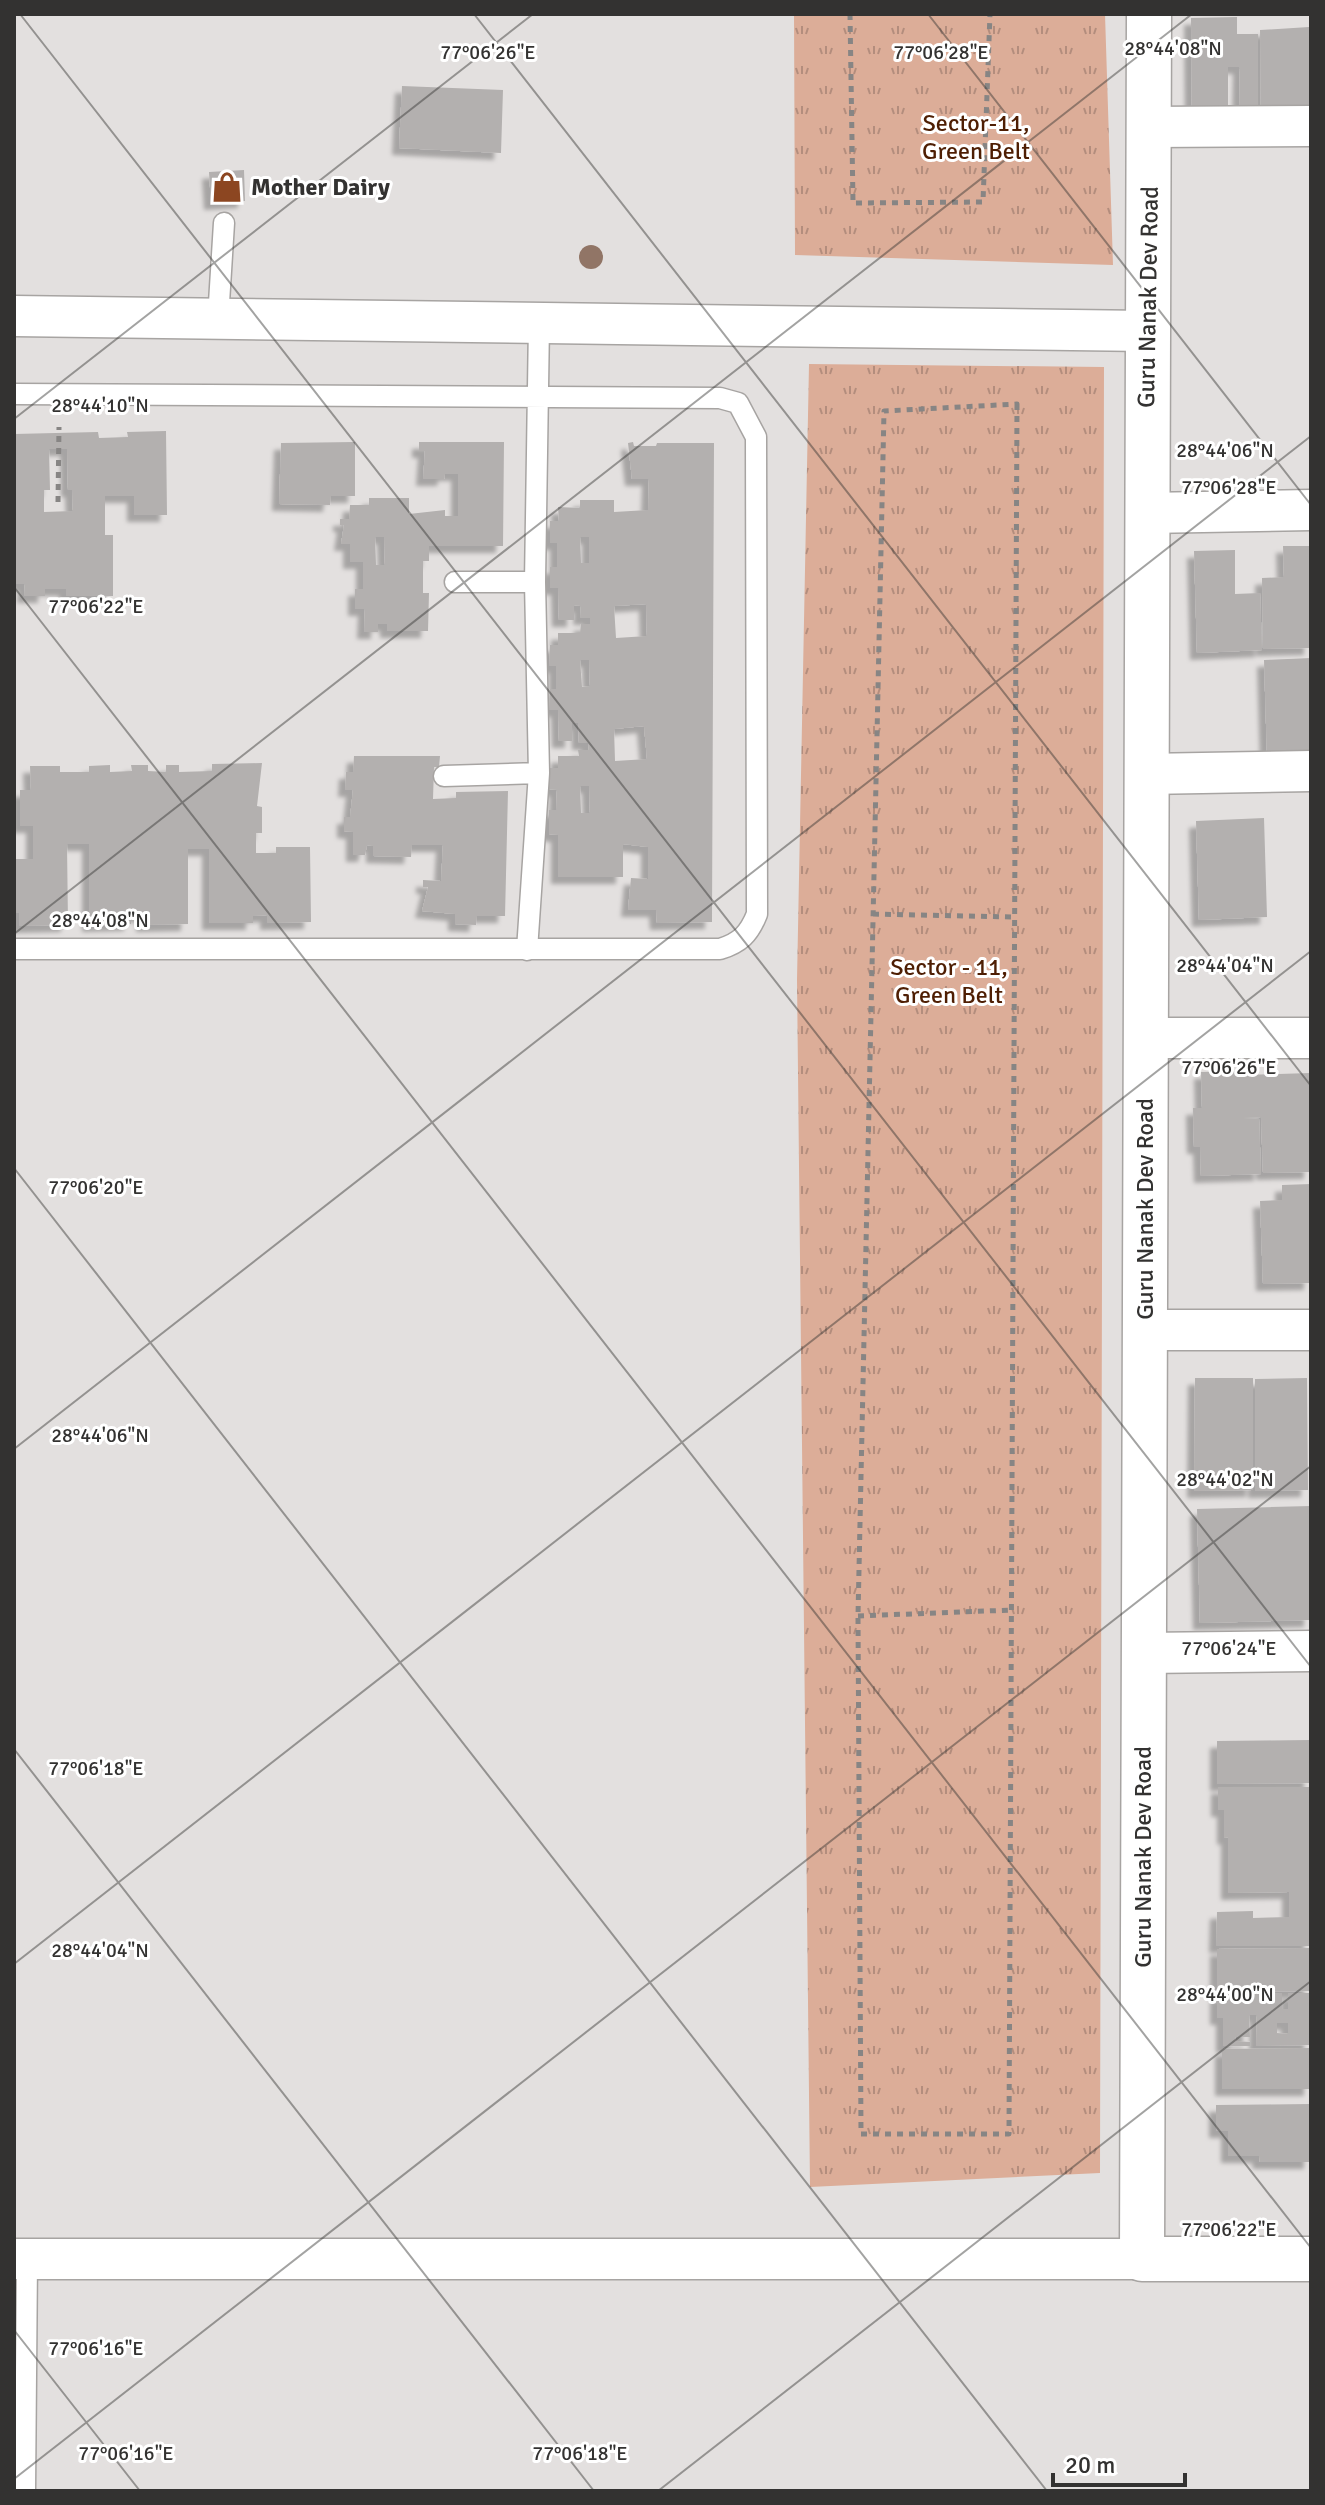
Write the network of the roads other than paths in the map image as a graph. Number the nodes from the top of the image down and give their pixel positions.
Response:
1 (1149, 14) edge
2 (1311, 126) edge
3 (1150, 127) junction
4 (224, 223) dead end
5 (14, 316) edge
6 (218, 319) junction
7 (539, 323) junction
8 (1147, 331) junction
9 (14, 394) edge
10 (538, 395) junction
11 (1311, 510) edge
12 (1147, 513) junction
13 (455, 582) dead end
14 (535, 582) junction
15 (1311, 771) edge
16 (539, 773) junction
17 (1146, 774) junction
18 (444, 776) dead end
19 (14, 949) edge
20 (527, 950) junction
21 (1145, 1038) junction
22 (1311, 1038) edge
23 (1145, 1330) junction
24 (1311, 1330) edge
25 (1311, 1651) edge
26 (1144, 1653) junction
27 (21, 2259) edge
28 (1142, 2259) junction
29 (1311, 2259) edge
30 (25, 2491) edge

1 - 3 street, Guru Nanak Dev Road
2 - 3 street
3 - 8 street, Guru Nanak Dev Road
4 - 6 lane
5 - 6 street
6 - 7 street
7 - 8 street
7 - 10 lane
8 - 12 street, Guru Nanak Dev Road
9 - 10 lane
10 - 14 lane
10 - 20 lane
11 - 12 street
12 - 17 street, Guru Nanak Dev Road
13 - 14 lane
14 - 16 lane
15 - 17 street
16 - 18 lane
16 - 20 lane
17 - 21 street, Guru Nanak Dev Road
19 - 20 lane
21 - 22 street
21 - 23 street, Guru Nanak Dev Road
23 - 24 street
23 - 26 street, Guru Nanak Dev Road
25 - 26 street
26 - 28 street, Guru Nanak Dev Road
27 - 28 street
27 - 30 lane
28 - 29 street

